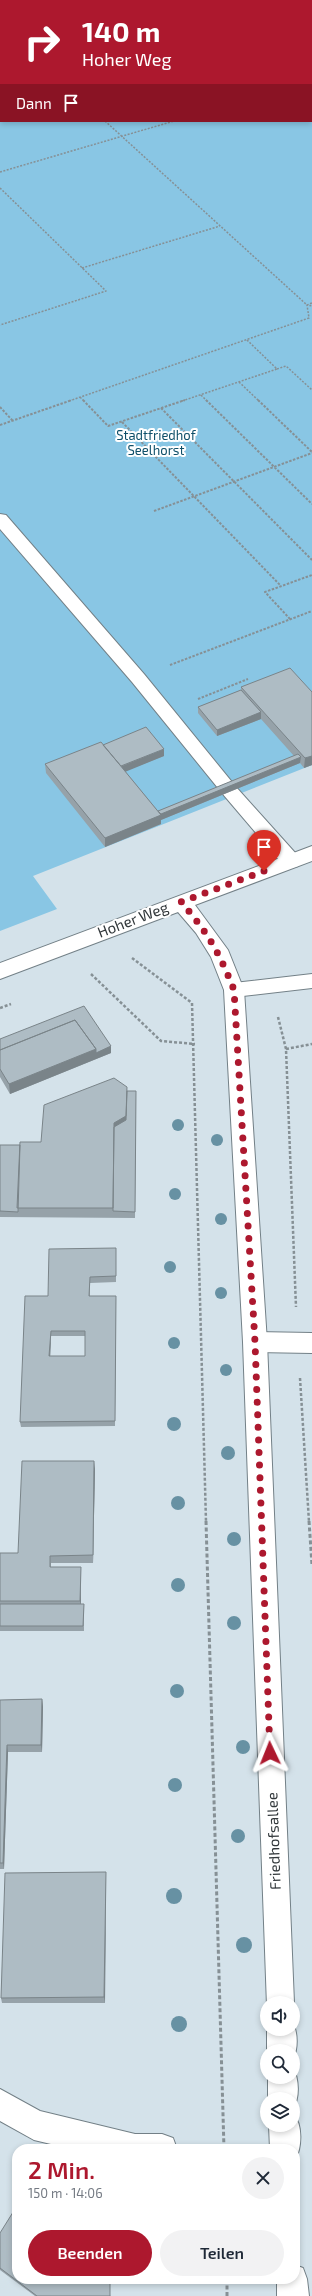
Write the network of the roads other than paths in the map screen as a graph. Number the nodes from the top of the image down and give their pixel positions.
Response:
1 (0, 519) edge
2 (312, 853) edge
3 (291, 861) junction
4 (181, 902) junction
5 (0, 971) edge
6 (312, 981) edge
7 (234, 990) junction
8 (255, 1342) junction
9 (305, 1343) edge
10 (280, 1996) edge
11 (0, 2104) edge
12 (284, 2132) edge
13 (114, 2144) edge
14 (285, 2144) edge
15 (292, 2284) edge
16 (293, 2296) edge

1 - 3 lane
2 - 3 street, Hoher Weg
3 - 4 street, Hoher Weg
4 - 5 street, Hoher Weg
4 - 7 street, Friedhofsallee
6 - 7 lane
7 - 8 street, Friedhofsallee
8 - 9 lane
8 - 10 street, Friedhofsallee
11 - 13 street
12 - 14 street
15 - 16 street

